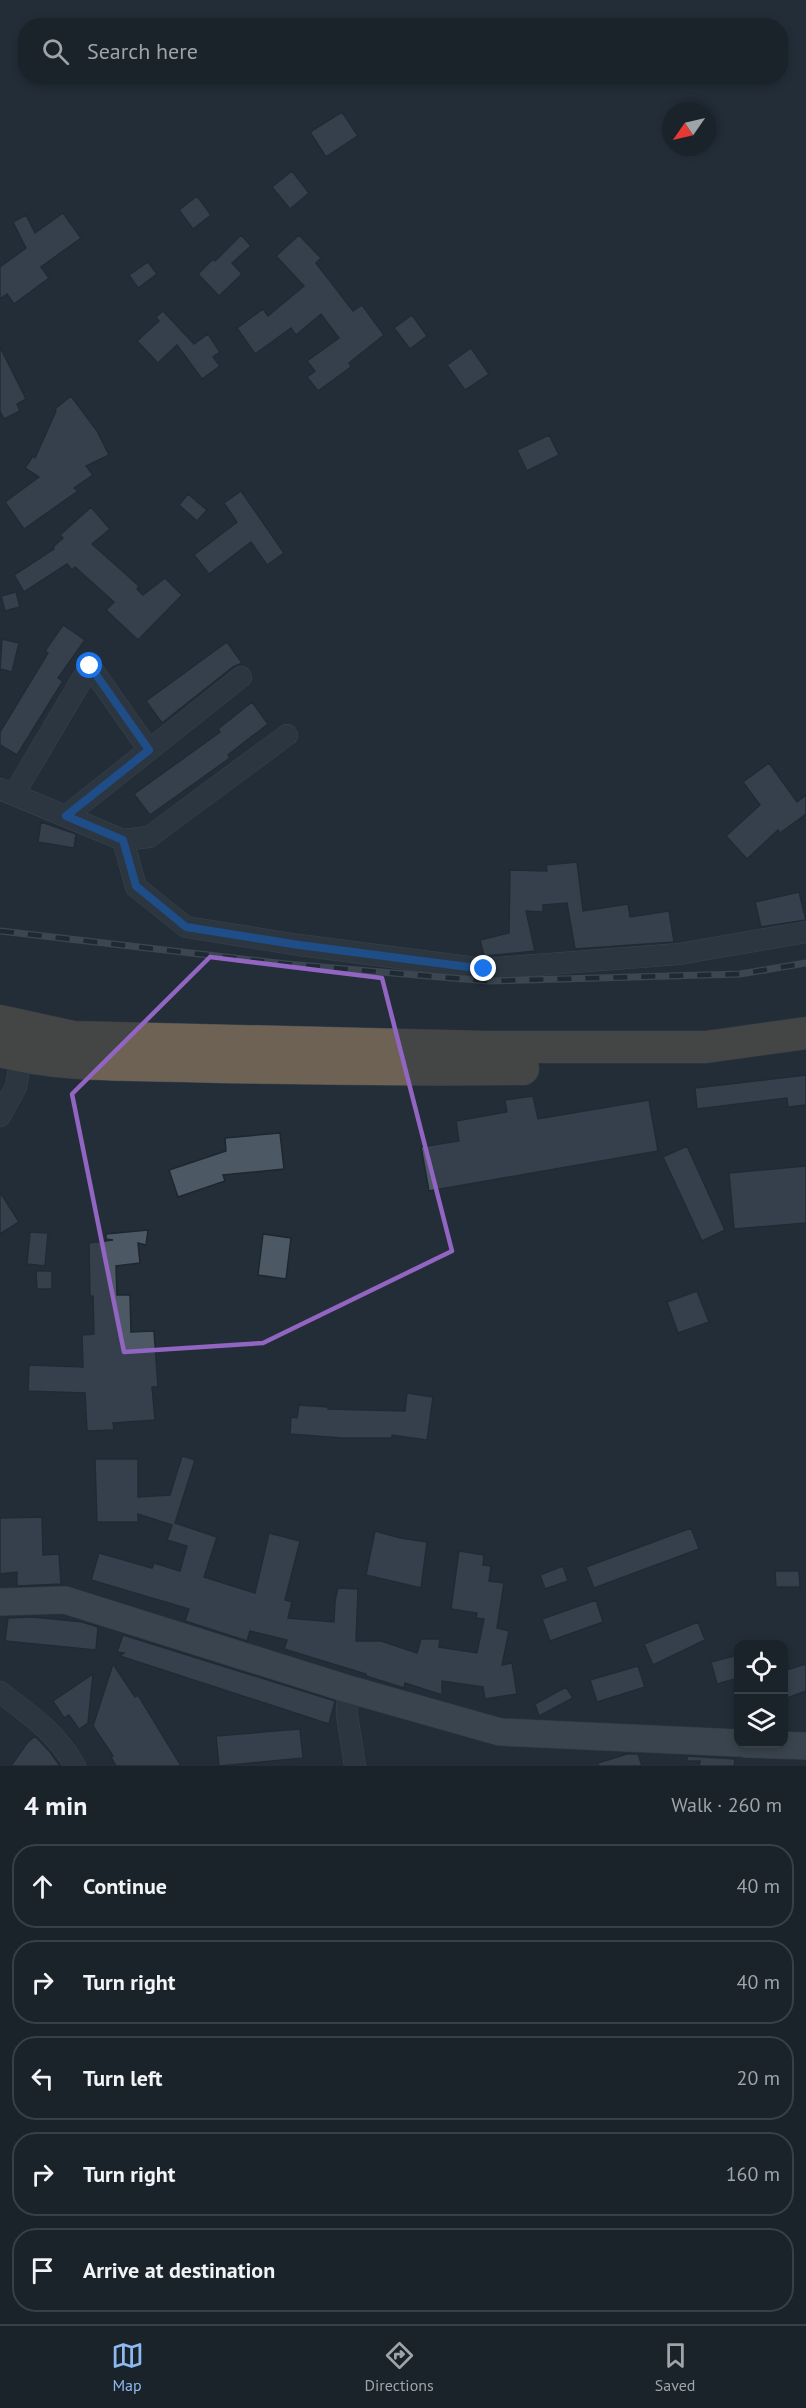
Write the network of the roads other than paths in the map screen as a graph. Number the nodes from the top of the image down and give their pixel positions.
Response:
1 (241, 677) dead end
2 (286, 735) dead end
3 (149, 750) junction
4 (7, 791) edge
5 (66, 816) junction
6 (123, 840) junction
7 (806, 932) edge
8 (0, 1021) edge
9 (806, 1033) edge
10 (806, 1052) edge
11 (11, 1054) edge
12 (0, 1116) edge
13 (0, 1602) edge
14 (348, 1689) junction
15 (0, 1692) edge
16 (734, 1743) edge
17 (788, 1745) edge
18 (806, 1746) edge
19 (75, 1766) edge
20 (356, 1766) edge

1 - 3 street
2 - 6 street
3 - 4 street
3 - 5 street
4 - 5 street
5 - 6 street
6 - 7 street
8 - 9 highway
10 - 11 highway
11 - 12 street
13 - 14 main road
14 - 16 main road
14 - 20 street
15 - 19 street
17 - 18 main road

